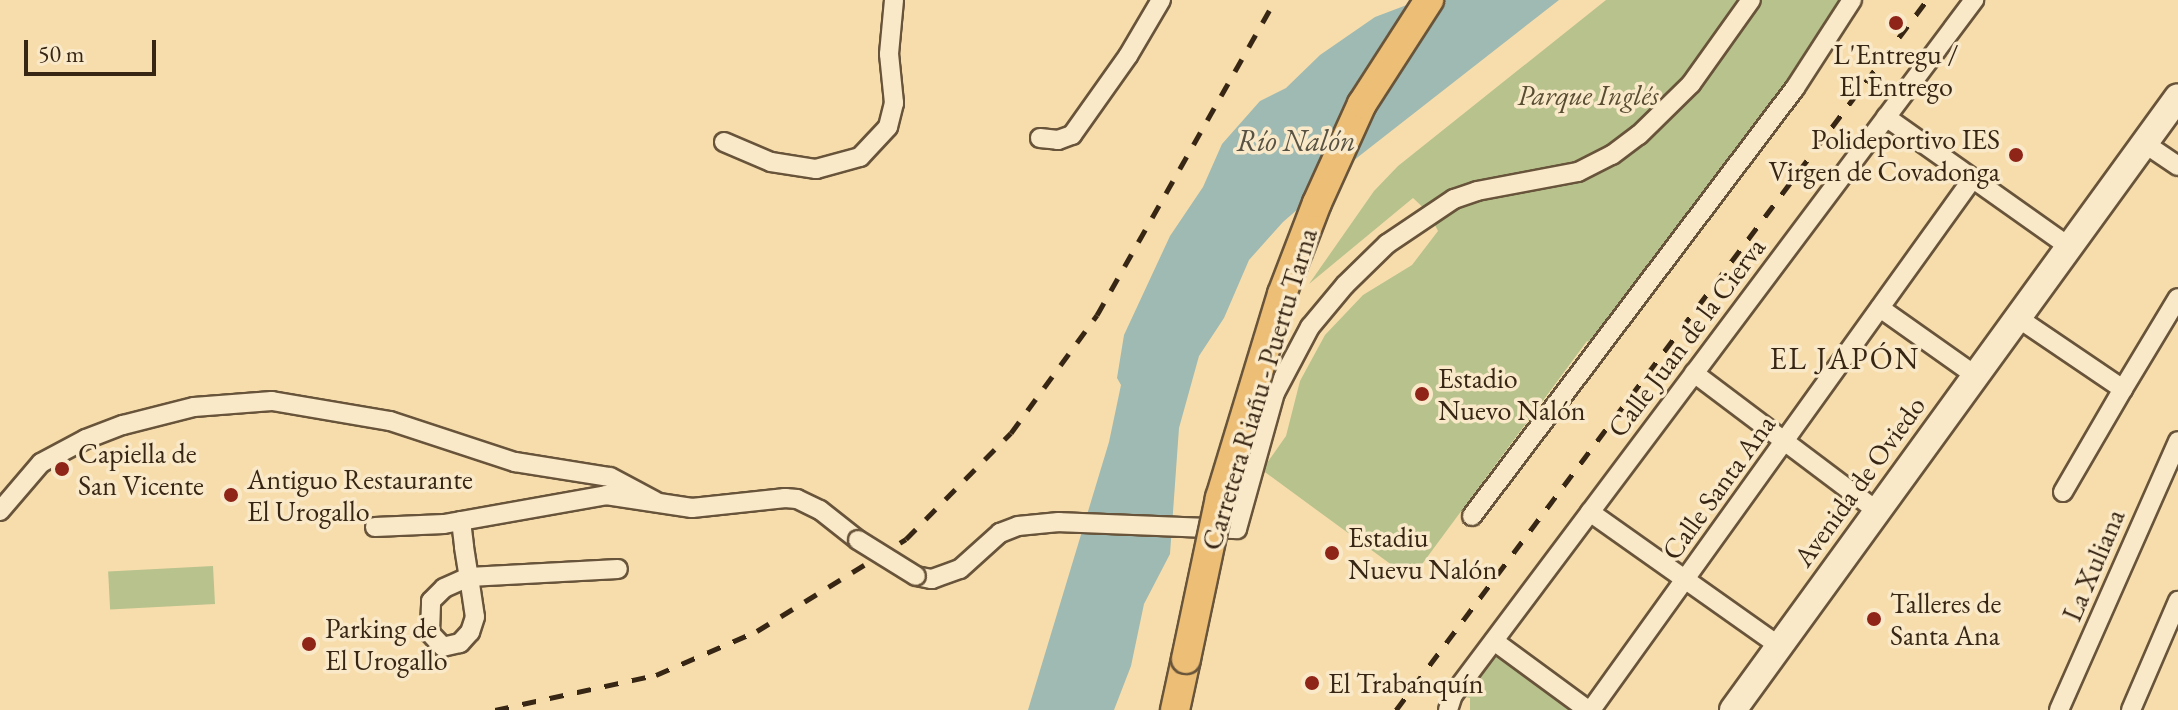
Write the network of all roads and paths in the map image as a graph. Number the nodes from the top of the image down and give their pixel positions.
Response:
1 (894, 0) edge
2 (1161, 0) edge
3 (1429, 0) edge
4 (1751, 0) edge
5 (1852, 0) edge
6 (1974, 0) edge
7 (2178, 97) edge
8 (1886, 117) junction
9 (1040, 138) dead end
10 (724, 142) dead end
11 (2144, 143) junction
12 (2178, 166) edge
13 (1973, 178) junction
14 (2068, 246) junction
15 (2178, 298) edge
16 (1880, 308) junction
17 (2018, 318) junction
18 (1694, 373) junction
19 (1976, 376) junction
20 (2123, 389) junction
21 (2178, 441) edge
22 (1785, 442) junction
23 (2063, 492) dead end
24 (655, 501) junction
25 (1876, 510) junction
26 (0, 511) edge
27 (1590, 512) junction
28 (1472, 516) dead end
29 (461, 521) junction
30 (375, 527) dead end
31 (618, 569) dead end
32 (1686, 580) junction
33 (2178, 601) edge
34 (1494, 641) junction
35 (1779, 646) junction
36 (1175, 710) edge
37 (1448, 710) edge
38 (1590, 710) edge
39 (1733, 710) edge
40 (2059, 710) edge
41 (2131, 710) edge

1 - 10 street
2 - 9 street
3 - 36 main road, Carretera Riañu - Puertu Tarna, bridge
4 - 24 street, bridge
5 - 28 street
6 - 8 street, Calle Juan de la Cierva
7 - 11 street, Avenida de Oviedo
8 - 13 street
8 - 18 street, Calle Juan de la Cierva
11 - 12 street
11 - 14 street, Avenida de Oviedo
13 - 14 street
13 - 16 street, Calle Santa Ana
14 - 17 street, Avenida de Oviedo
15 - 20 street
16 - 19 street
16 - 22 street, Calle Santa Ana
17 - 19 street, Avenida de Oviedo
17 - 20 street
18 - 22 street
18 - 27 street, Calle Juan de la Cierva
19 - 25 street, Avenida de Oviedo
20 - 23 street
21 - 40 street, La Xuliana
22 - 25 street
22 - 32 street, Calle Santa Ana
24 - 26 street
24 - 29 street
25 - 35 street, Avenida de Oviedo
27 - 32 street
27 - 34 street, Calle Juan de la Cierva
29 - 30 street
29 - 31 street
32 - 35 street
32 - 38 street, Calle Santa Ana
33 - 41 street
34 - 37 street, Calle Juan de la Cierva
34 - 38 street
35 - 39 street, Avenida de Oviedo

